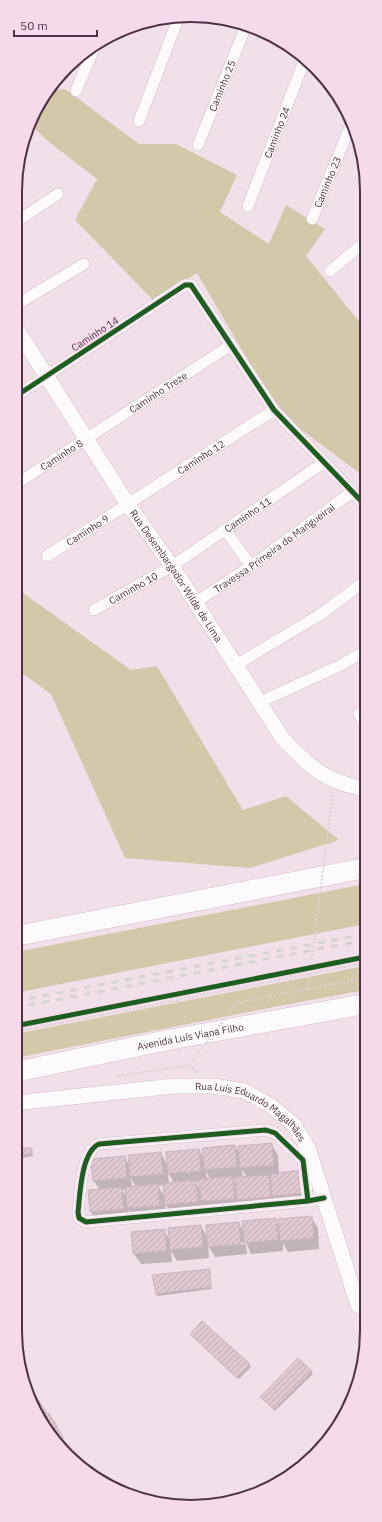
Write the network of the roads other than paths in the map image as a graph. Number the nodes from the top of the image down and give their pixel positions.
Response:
1 (177, 22) edge
2 (244, 31) edge
3 (92, 54) edge
4 (303, 65) edge
5 (76, 91) dead end
6 (139, 121) dead end
7 (349, 130) edge
8 (198, 145) dead end
9 (58, 194) dead end
10 (248, 206) dead end
11 (22, 218) edge
12 (312, 219) dead end
13 (360, 246) edge
14 (84, 264) dead end
15 (330, 271) dead end
16 (22, 301) edge
17 (22, 337) edge
18 (231, 345) junction
19 (47, 376) junction
20 (22, 392) edge
21 (274, 410) junction
22 (87, 440) junction
23 (323, 463) junction
24 (22, 480) edge
25 (352, 492) junction
26 (360, 500) edge
27 (127, 503) junction
28 (226, 531) junction
29 (47, 556) dead end
30 (172, 566) junction
31 (251, 566) junction
32 (360, 585) edge
33 (196, 602) junction
34 (94, 610) dead end
35 (360, 654) edge
36 (236, 665) junction
37 (260, 702) junction
38 (360, 788) edge
39 (360, 869) edge
40 (22, 935) edge
41 (360, 1005) edge
42 (22, 1071) edge
43 (22, 1102) edge
44 (324, 1198) junction
45 (308, 1201) junction
46 (360, 1306) edge

1 - 6 street
2 - 8 street, Caminho 25
3 - 5 street
4 - 10 street, Caminho 24
7 - 12 street, Caminho 23
9 - 11 street
13 - 15 street
14 - 16 street
17 - 19 main road, Rua Desembargador Wilde de Lima
18 - 19 street, Caminho 14
18 - 21 street
18 - 22 street, Caminho Treze
19 - 20 street, Caminho 14
19 - 22 main road, Rua Desembargador Wilde de Lima
21 - 23 street
21 - 27 street, Caminho 12
22 - 24 street, Caminho 8
22 - 27 main road, Rua Desembargador Wilde de Lima
23 - 25 street
23 - 28 street, Caminho 11
25 - 26 street
25 - 31 street, Travessa Primeira do Mangueiral
27 - 29 street, Caminho 9
27 - 30 main road, Rua Desembargador Wilde de Lima
28 - 30 street, Caminho 11
28 - 31 street
30 - 33 main road, Rua Desembargador Wilde de Lima
30 - 34 street, Caminho 10
31 - 33 street, Travessa Primeira do Mangueiral
32 - 36 street
33 - 36 main road, Rua Desembargador Wilde de Lima
35 - 37 street
36 - 37 main road, Rua Desembargador Wilde de Lima
37 - 38 main road, Rua Desembargador Wilde de Lima
39 - 40 highway
41 - 42 highway, Avenida Luís Viana Filho
43 - 44 main road, Rua Luís Eduardo Magalhães
44 - 45 street
44 - 46 main road, Rua Luís Eduardo Magalhães
45 - 45 street

